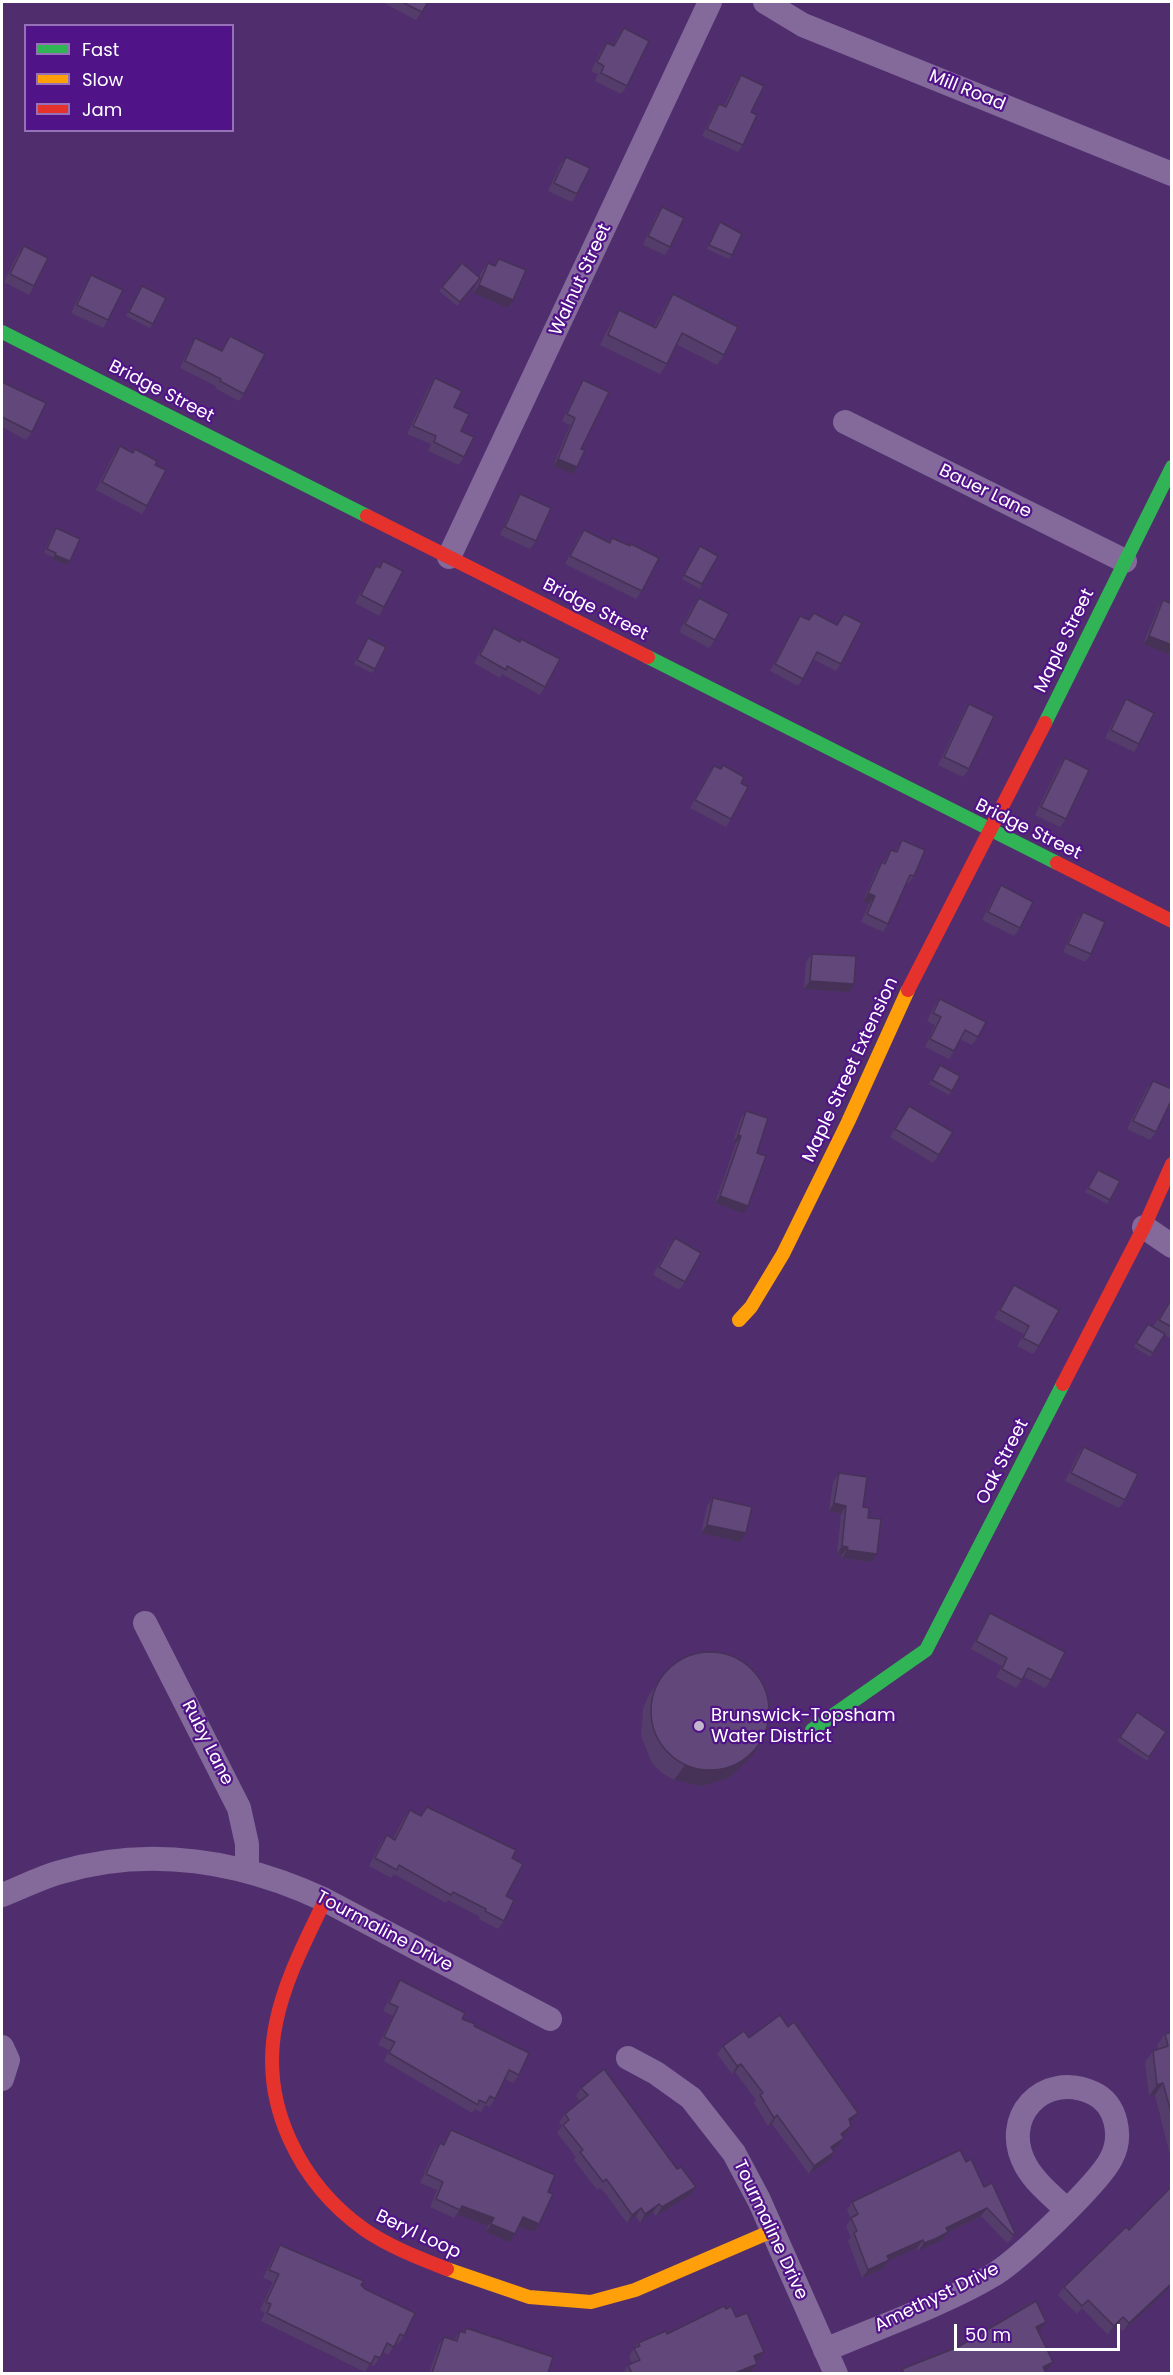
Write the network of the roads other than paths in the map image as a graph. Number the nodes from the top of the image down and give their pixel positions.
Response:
1 (710, 2) edge
2 (765, 2) edge
3 (1172, 174) edge
4 (2, 332) edge
5 (845, 422) dead end
6 (1172, 467) edge
7 (449, 556) junction
8 (1125, 561) junction
9 (991, 831) junction
10 (1172, 921) edge
11 (1172, 1164) edge
12 (1143, 1227) junction
13 (1172, 1246) edge
14 (739, 1320) dead end
15 (146, 1623) dead end
16 (812, 1730) dead end
17 (247, 1869) junction
18 (2, 1895) edge
19 (325, 1900) junction
20 (550, 2019) dead end
21 (2, 2047) edge
22 (628, 2058) dead end
23 (2, 2079) edge
24 (1066, 2209) junction
25 (772, 2231) junction
26 (825, 2350) junction
27 (836, 2373) edge

1 - 7 street, Walnut Street
2 - 3 street, Mill Road
4 - 7 street, Bridge Street
5 - 8 street, Bauer Lane
6 - 8 street, Maple Street
7 - 9 street, Bridge Street
8 - 9 street, Maple Street
9 - 10 street, Bridge Street
9 - 14 street, Maple Street Extension
11 - 12 street, Oak Street
12 - 13 street
12 - 16 street, Oak Street
15 - 17 street, Ruby Lane
17 - 18 street, Tourmaline Drive
17 - 19 street, Tourmaline Drive
19 - 20 street, Tourmaline Drive
19 - 25 street, Beryl Loop
21 - 23 street
22 - 25 street, Tourmaline Drive
24 - 24 street, Amethyst Drive
24 - 26 street, Amethyst Drive
25 - 26 street, Tourmaline Drive
26 - 27 street, Tourmaline Drive

